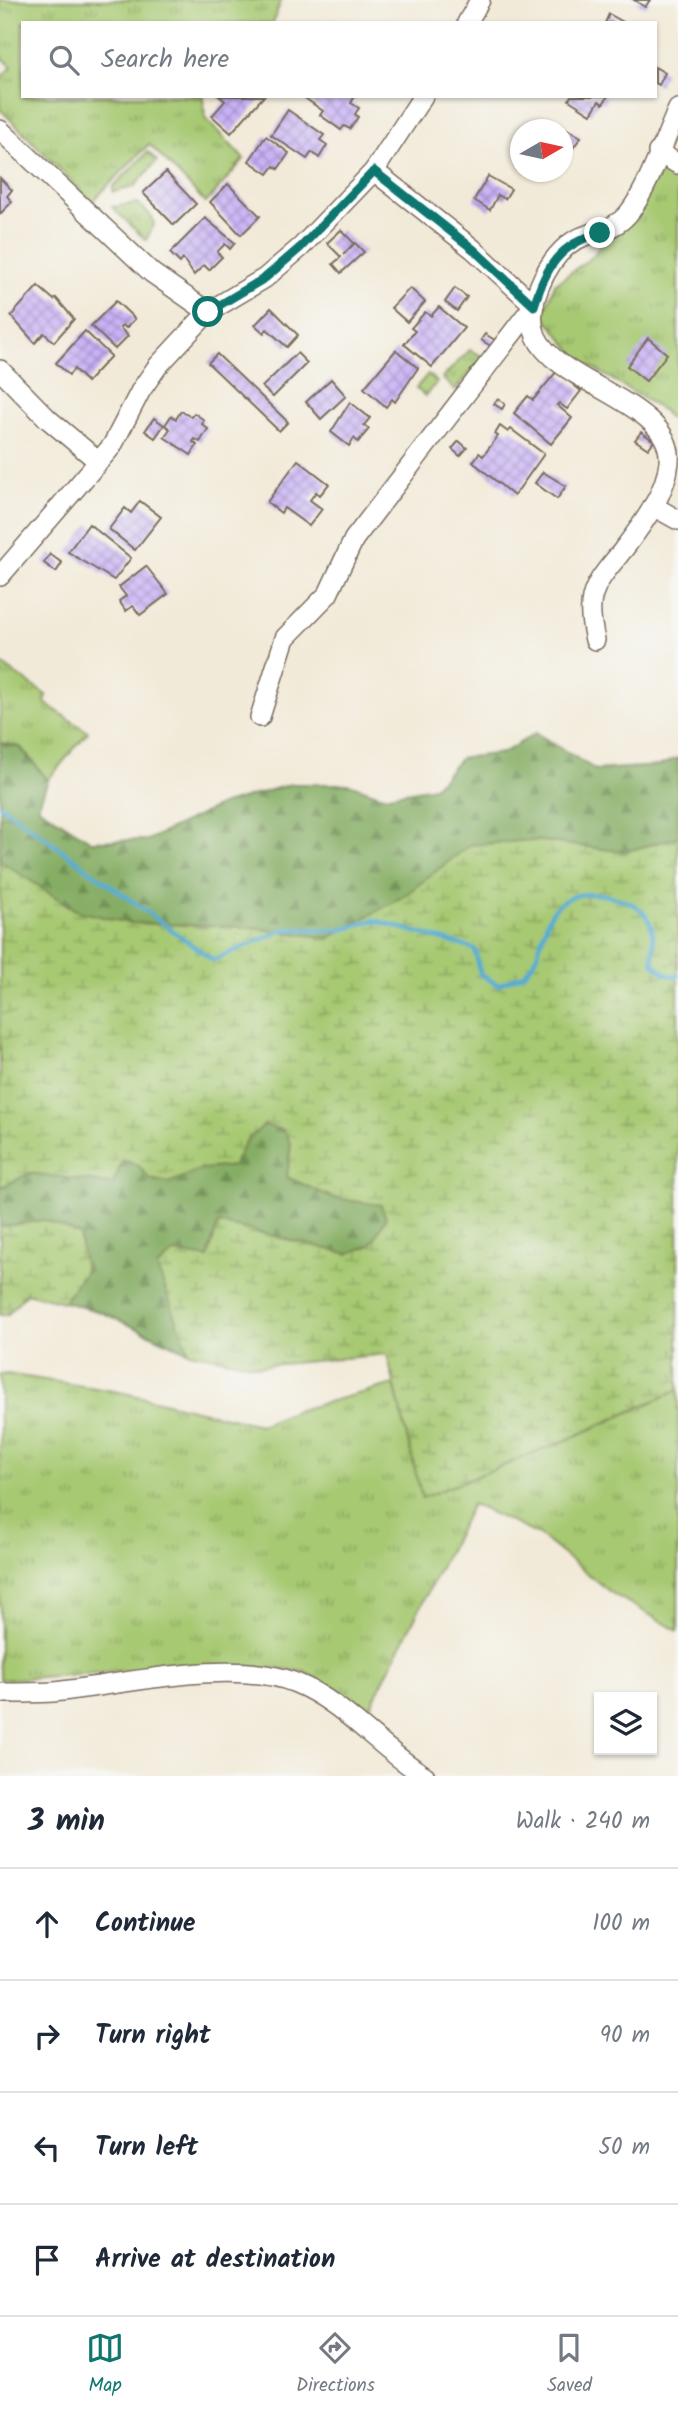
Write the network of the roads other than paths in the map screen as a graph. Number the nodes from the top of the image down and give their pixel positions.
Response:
1 (480, 0) edge
2 (468, 21) edge
3 (422, 98) edge
4 (678, 109) edge
5 (0, 130) edge
6 (658, 152) junction
7 (678, 164) edge
8 (374, 171) junction
9 (534, 306) junction
10 (208, 312) junction
11 (0, 370) edge
12 (98, 460) junction
13 (653, 506) junction
14 (678, 520) edge
15 (0, 576) edge
16 (595, 640) dead end
17 (260, 717) dead end
18 (0, 1693) edge
19 (425, 1776) edge

1 - 2 street
3 - 8 street
4 - 6 street
5 - 10 street
6 - 7 street
6 - 9 street
8 - 9 street
8 - 10 street
9 - 13 street
9 - 17 street
10 - 12 street
11 - 12 street
12 - 15 street
13 - 14 street
13 - 16 street
18 - 19 street

